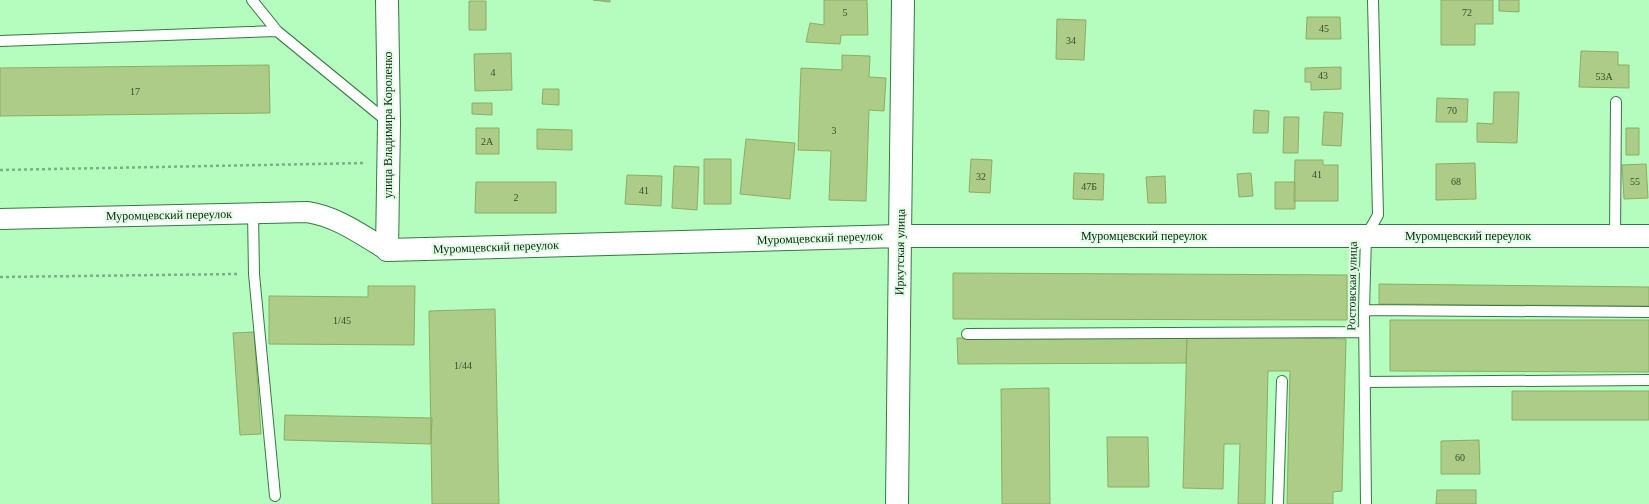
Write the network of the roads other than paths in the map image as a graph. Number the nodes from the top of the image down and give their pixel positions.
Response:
1 (252, 0) edge
2 (387, 0) edge
3 (903, 0) edge
4 (1373, 0) edge
5 (277, 31) junction
6 (0, 41) edge
7 (1616, 102) dead end
8 (389, 123) junction
9 (252, 213) junction
10 (0, 219) edge
11 (900, 236) junction
12 (1366, 236) junction
13 (1649, 236) edge
14 (1615, 237) junction
15 (387, 250) junction
16 (1364, 310) junction
17 (1649, 312) edge
18 (1364, 332) junction
19 (968, 334) dead end
20 (1649, 380) edge
21 (1282, 381) dead end
22 (1365, 382) junction
23 (275, 496) dead end
24 (897, 504) edge
25 (1278, 504) edge
26 (1366, 504) edge

1 - 5 lane
2 - 8 main road, улица Владимира Короленко
3 - 11 main road, Иркутская улица
4 - 12 lane, Ростовская улица
5 - 6 lane
5 - 8 lane
7 - 14 lane
8 - 15 main road, улица Владимира Короленко
9 - 10 street, Муромцевский переулок
9 - 15 street, Муромцевский переулок
9 - 23 lane
11 - 12 main road, Муромцевский переулок
11 - 15 main road, Муромцевский переулок
11 - 24 main road, Иркутская улица
12 - 14 main road, Муромцевский переулок
12 - 16 lane, Ростовская улица
13 - 14 main road, Муромцевский переулок
16 - 17 lane
16 - 18 lane, Ростовская улица
18 - 19 lane
18 - 22 lane, Ростовская улица
20 - 22 lane
21 - 25 lane
22 - 26 lane, Ростовская улица

